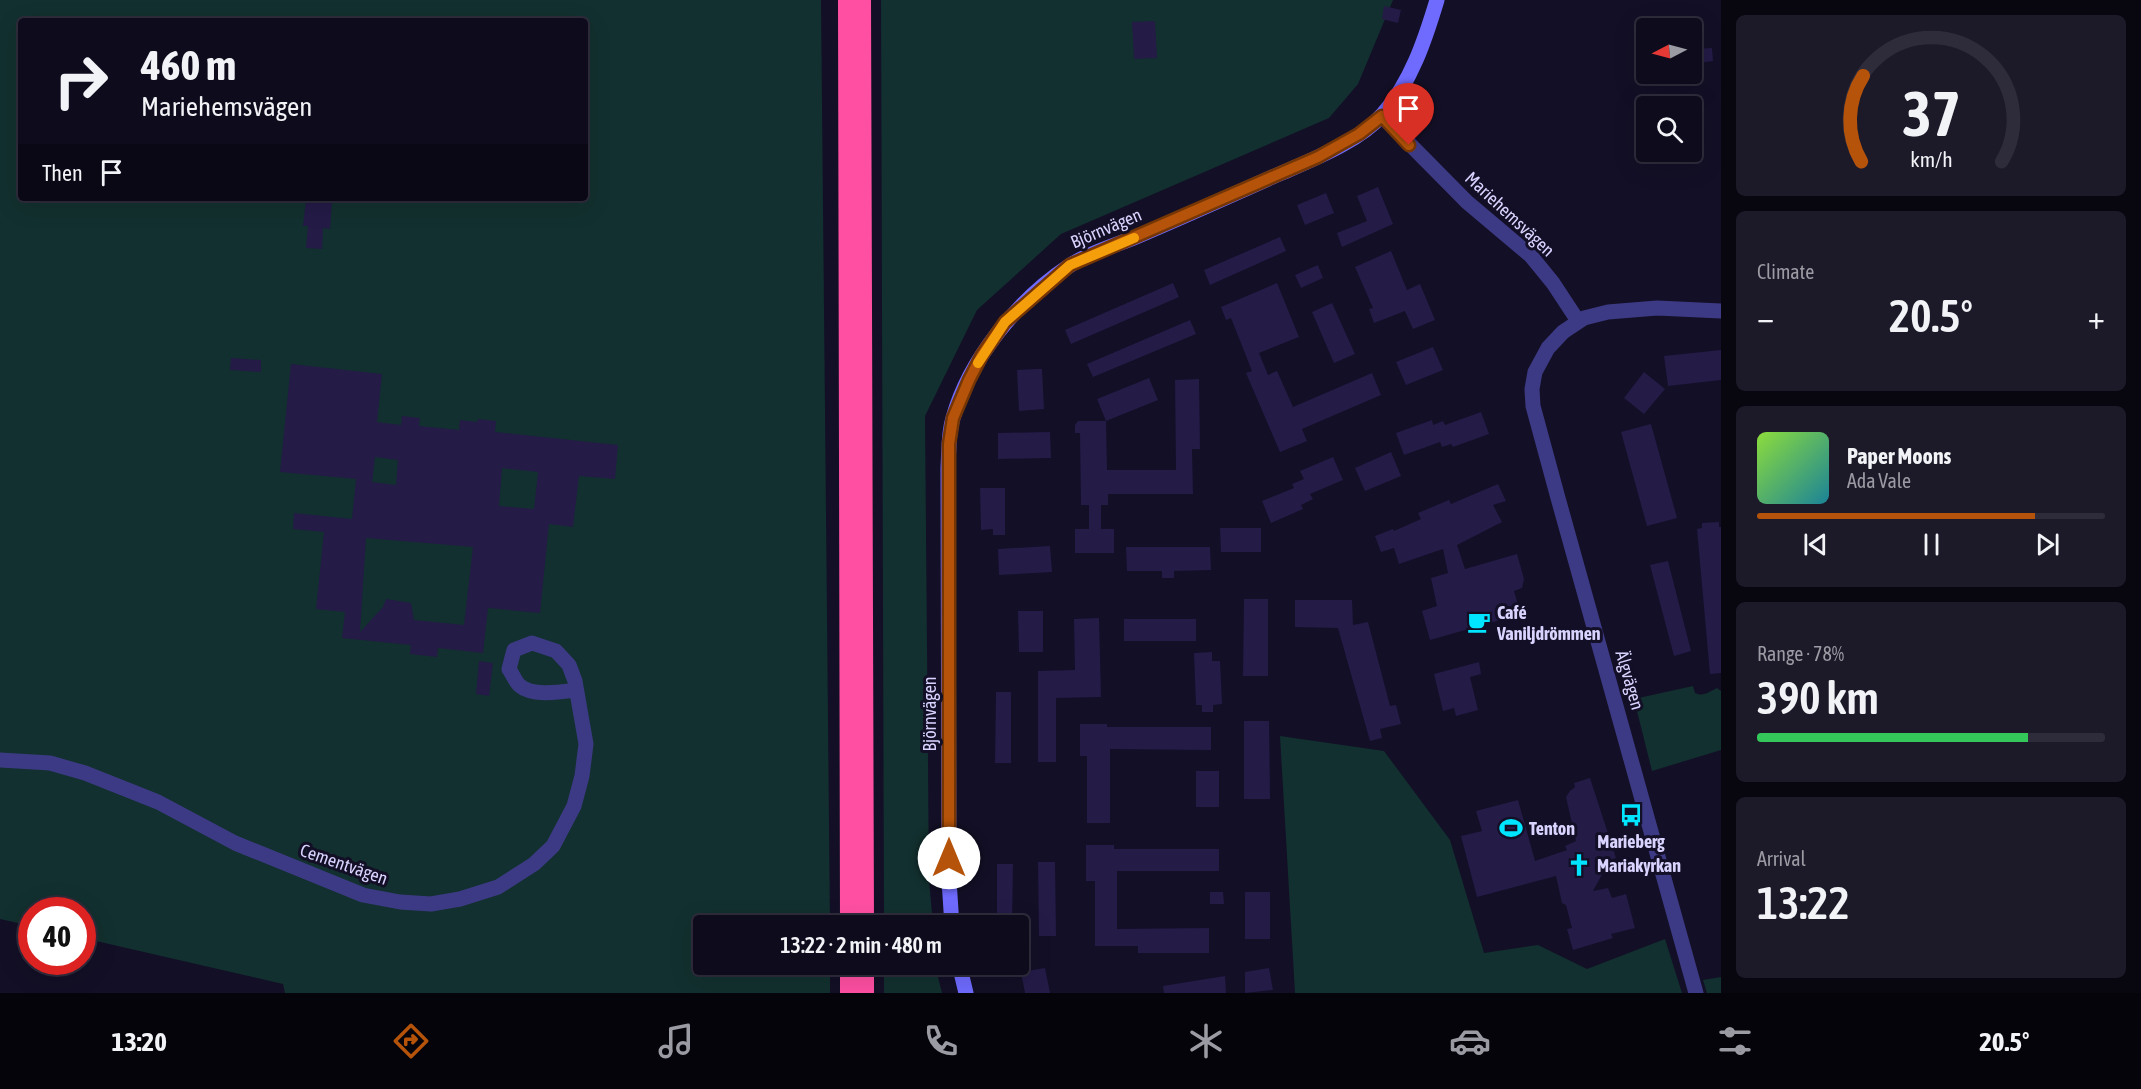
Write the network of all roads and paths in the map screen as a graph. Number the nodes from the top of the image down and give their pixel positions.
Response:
1 (847, 0) edge
2 (862, 0) edge
3 (1437, 0) edge
4 (1382, 116) junction
5 (1721, 311) edge
6 (1578, 321) junction
7 (576, 690) dead end
8 (0, 760) edge
9 (849, 915) edge
10 (865, 915) edge
11 (951, 915) edge
12 (849, 975) edge
13 (865, 975) edge
14 (962, 975) edge
15 (849, 993) edge
16 (865, 993) edge
17 (966, 993) edge
18 (1696, 993) edge

1 - 9 highway
2 - 10 highway
3 - 4 street, Björnvägen
4 - 6 street, Mariehemsvägen
4 - 11 street, Björnvägen
5 - 6 street
6 - 18 street, Älgvägen
7 - 8 street, Cementvägen
12 - 15 highway
13 - 16 highway
14 - 17 street

